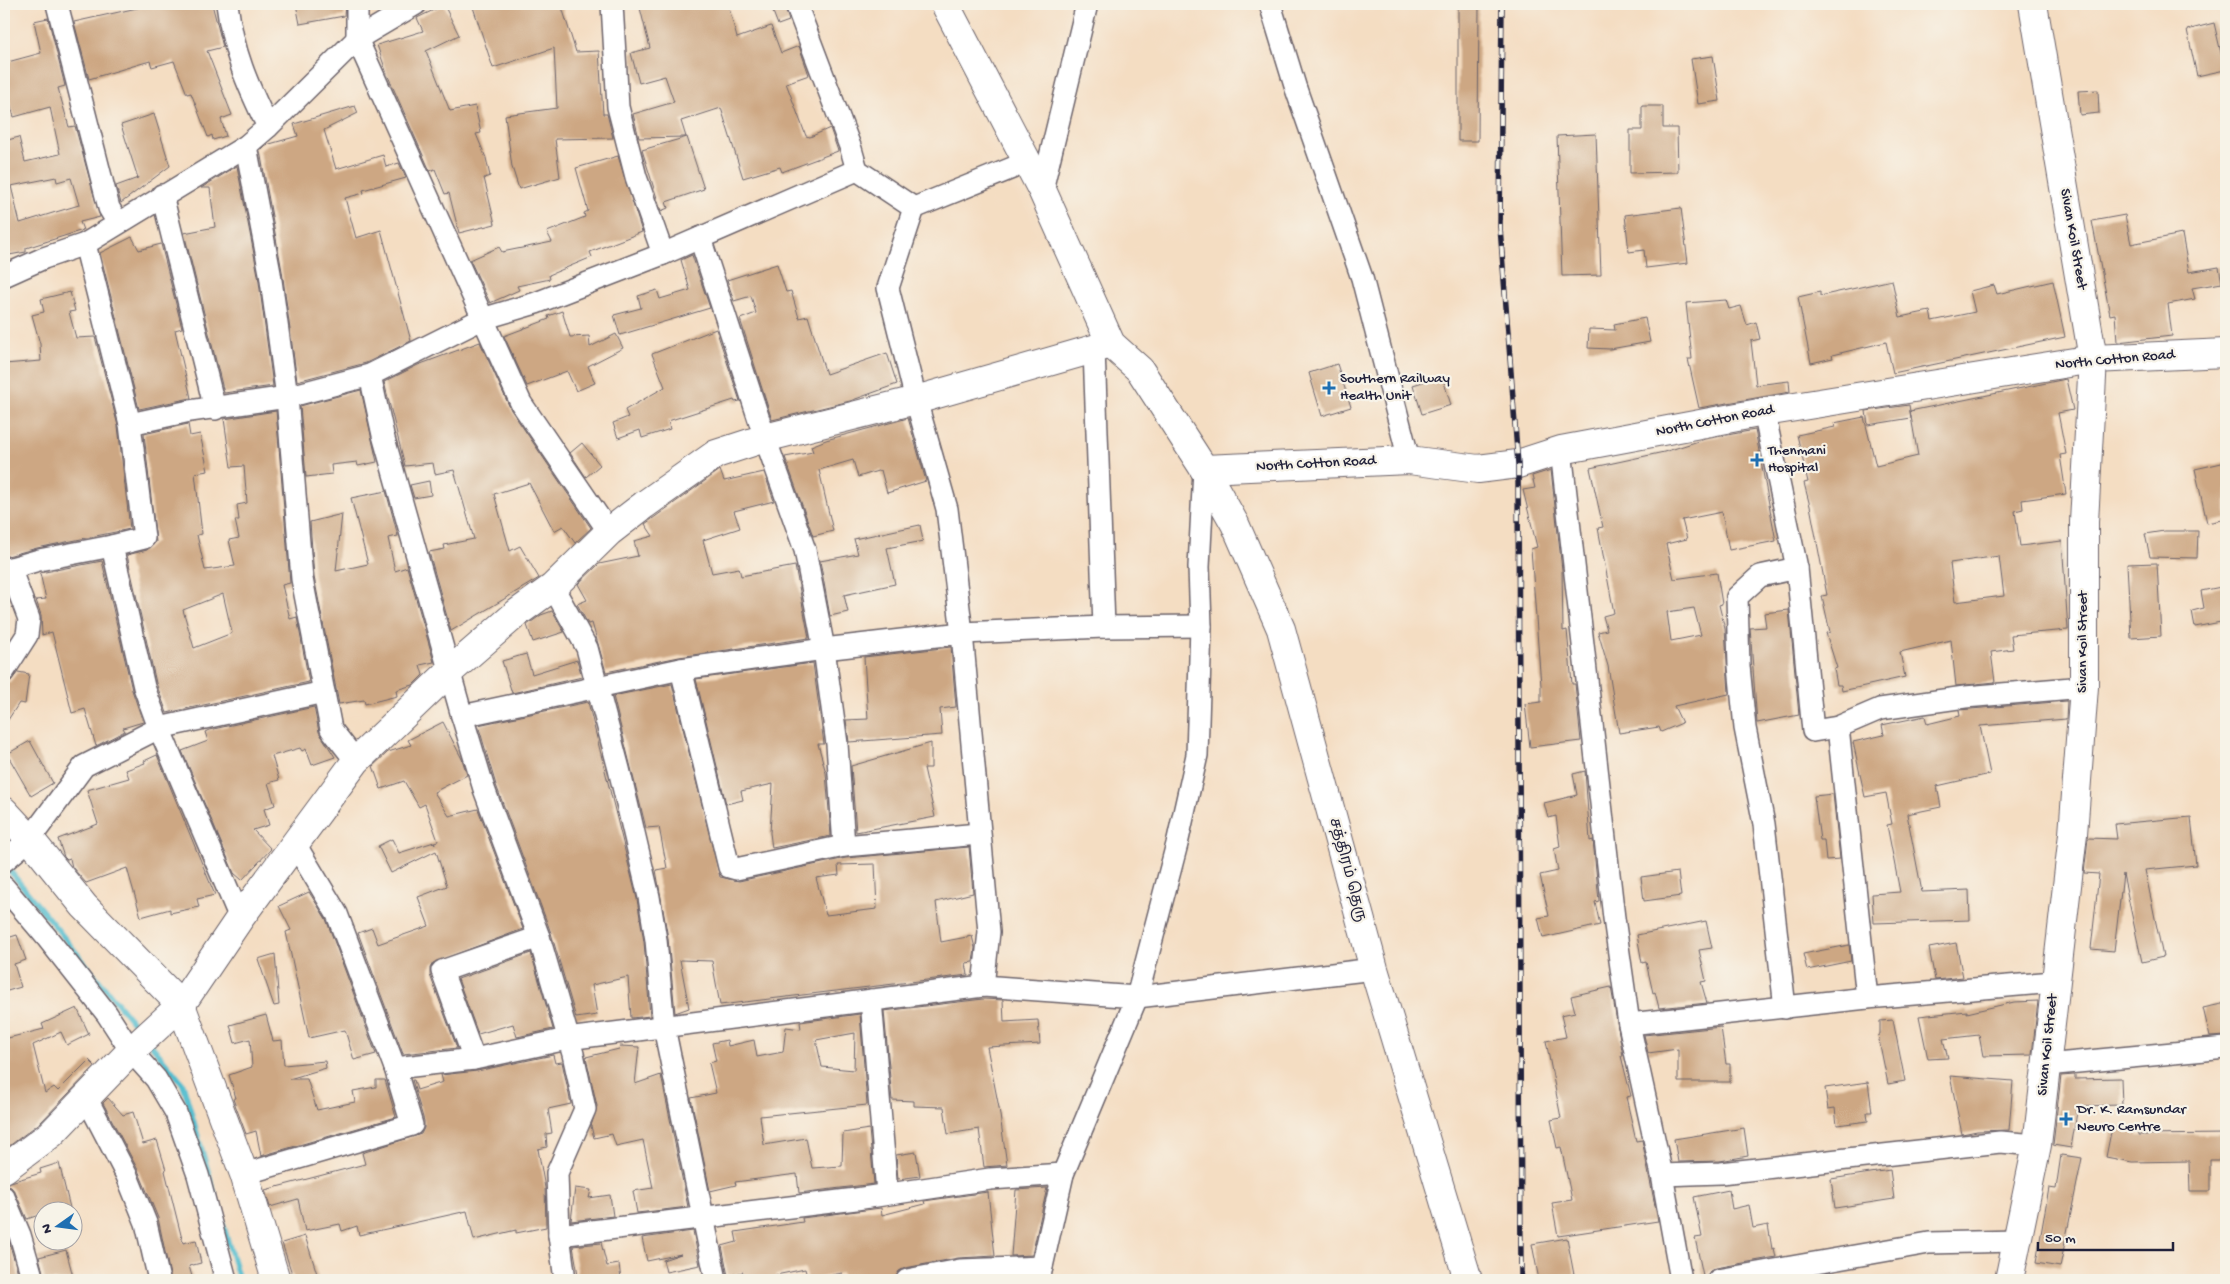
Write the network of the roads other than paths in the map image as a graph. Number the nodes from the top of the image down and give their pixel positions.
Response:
1 (57, 4) edge
2 (228, 4) edge
3 (357, 4) edge
4 (416, 4) edge
5 (612, 4) edge
6 (796, 4) edge
7 (945, 4) edge
8 (1087, 4) edge
9 (1270, 4) edge
10 (2033, 4) edge
11 (357, 38) junction
12 (268, 127) junction
13 (246, 146) junction
14 (1027, 162) junction
15 (857, 170) junction
16 (1042, 190) junction
17 (162, 196) junction
18 (914, 208) junction
19 (118, 223) junction
20 (700, 238) junction
21 (85, 244) junction
22 (663, 254) junction
23 (4, 276) edge
24 (482, 320) junction
25 (1102, 347) junction
26 (2226, 353) edge
27 (2093, 359) junction
28 (370, 375) junction
29 (287, 397) junction
30 (916, 400) junction
31 (215, 409) junction
32 (1764, 412) junction
33 (130, 424) junction
34 (765, 438) junction
35 (1561, 450) junction
36 (1409, 460) junction
37 (1204, 469) junction
38 (609, 532) junction
39 (112, 546) junction
40 (1797, 568) junction
41 (7, 569) edge
42 (553, 587) junction
43 (1201, 626) junction
44 (1104, 627) junction
45 (962, 634) junction
46 (824, 648) junction
47 (681, 669) junction
48 (4, 671) edge
49 (449, 672) junction
50 (597, 686) junction
51 (2084, 687) junction
52 (324, 692) junction
53 (462, 716) junction
54 (1838, 727) junction
55 (159, 728) junction
56 (356, 761) junction
57 (4, 811) edge
58 (979, 834) junction
59 (27, 842) junction
60 (295, 844) junction
61 (844, 846) junction
62 (4, 861) edge
63 (4, 887) edge
64 (240, 918) junction
65 (539, 937) junction
66 (1374, 968) junction
67 (2054, 982) junction
68 (983, 986) junction
69 (1137, 997) junction
70 (1867, 998) junction
71 (871, 1000) junction
72 (178, 1008) junction
73 (1785, 1008) junction
74 (1629, 1024) junction
75 (664, 1027) junction
76 (567, 1039) junction
77 (135, 1047) junction
78 (2226, 1048) edge
79 (474, 1058) junction
80 (2046, 1065) junction
81 (395, 1068) junction
82 (86, 1097) junction
83 (2037, 1145) junction
84 (4, 1169) edge
85 (244, 1174) junction
86 (1064, 1174) junction
87 (1662, 1175) junction
88 (887, 1193) junction
89 (4, 1197) edge
90 (704, 1216) junction
91 (559, 1235) junction
92 (2017, 1241) junction
93 (1040, 1274) edge
94 (33, 1280) edge
95 (159, 1280) edge
96 (226, 1280) edge
97 (276, 1280) edge
98 (565, 1280) edge
99 (716, 1280) edge
100 (907, 1280) edge
101 (1468, 1280) edge
102 (1681, 1280) edge
103 (1718, 1280) edge
104 (2009, 1280) edge

1 - 19 street
2 - 12 street
3 - 11 street
4 - 11 street
5 - 22 street
6 - 15 street
7 - 14 street
8 - 16 street
9 - 36 street
10 - 27 street, Sivan Koil Street
11 - 12 street
11 - 24 street
12 - 13 street
13 - 17 street
13 - 29 street
14 - 16 street
14 - 18 street
15 - 18 street
15 - 20 street
16 - 25 street
17 - 19 street
17 - 31 street
18 - 30 street
19 - 21 street
20 - 22 street
20 - 34 street
21 - 23 street
21 - 33 street
22 - 24 street
24 - 28 street
24 - 38 street
25 - 30 street
25 - 37 street, சத்திரம் தெரு
25 - 44 street
26 - 27 street, North Cotton Road
27 - 32 street, North Cotton Road
27 - 51 street, Sivan Koil Street
28 - 29 street
28 - 49 street
29 - 31 street
29 - 52 street
30 - 34 street
30 - 45 street
31 - 33 street
32 - 35 street, North Cotton Road
32 - 40 street
33 - 39 street
34 - 38 street
34 - 46 street
35 - 36 street, North Cotton Road
35 - 74 street
36 - 37 street, North Cotton Road
37 - 43 street
37 - 66 street, சத்திரம் தெரு
38 - 42 street
39 - 41 street
39 - 55 street
40 - 54 street
40 - 73 street
41 - 48 street
42 - 49 street
42 - 50 street
43 - 44 street
43 - 69 street
44 - 45 street
45 - 46 street
45 - 58 street
46 - 47 street
46 - 61 street
47 - 50 street
47 - 61 street
49 - 53 street
49 - 56 street
50 - 53 street
50 - 75 street
51 - 54 street
51 - 67 street, Sivan Koil Street
52 - 55 street
52 - 56 street
53 - 65 street
54 - 70 street
55 - 59 street
55 - 64 street
56 - 60 street
57 - 59 street
58 - 61 street
58 - 68 street
59 - 62 street
59 - 72 street
60 - 64 street
60 - 81 street
63 - 77 street
64 - 72 street
65 - 76 street
65 - 79 street
66 - 69 street
66 - 101 street, சத்திரம் தெரு
67 - 70 street
67 - 80 street, Sivan Koil Street
68 - 69 street
68 - 71 street
69 - 86 street
70 - 73 street
71 - 75 street
71 - 88 street
72 - 77 street
72 - 85 street
73 - 74 street
74 - 87 street
75 - 76 street
75 - 90 street
76 - 79 street
76 - 91 street
77 - 82 street
77 - 96 street
78 - 80 street
79 - 81 street
80 - 83 street, Sivan Koil Street
81 - 85 street
82 - 84 street
82 - 95 street
83 - 87 street
83 - 92 street, Sivan Koil Street
85 - 97 street
86 - 88 street
86 - 93 street
87 - 102 street
88 - 90 street
89 - 94 street
90 - 91 street
90 - 99 street
91 - 98 street
92 - 103 street
92 - 104 street, Sivan Koil Street
93 - 100 street

